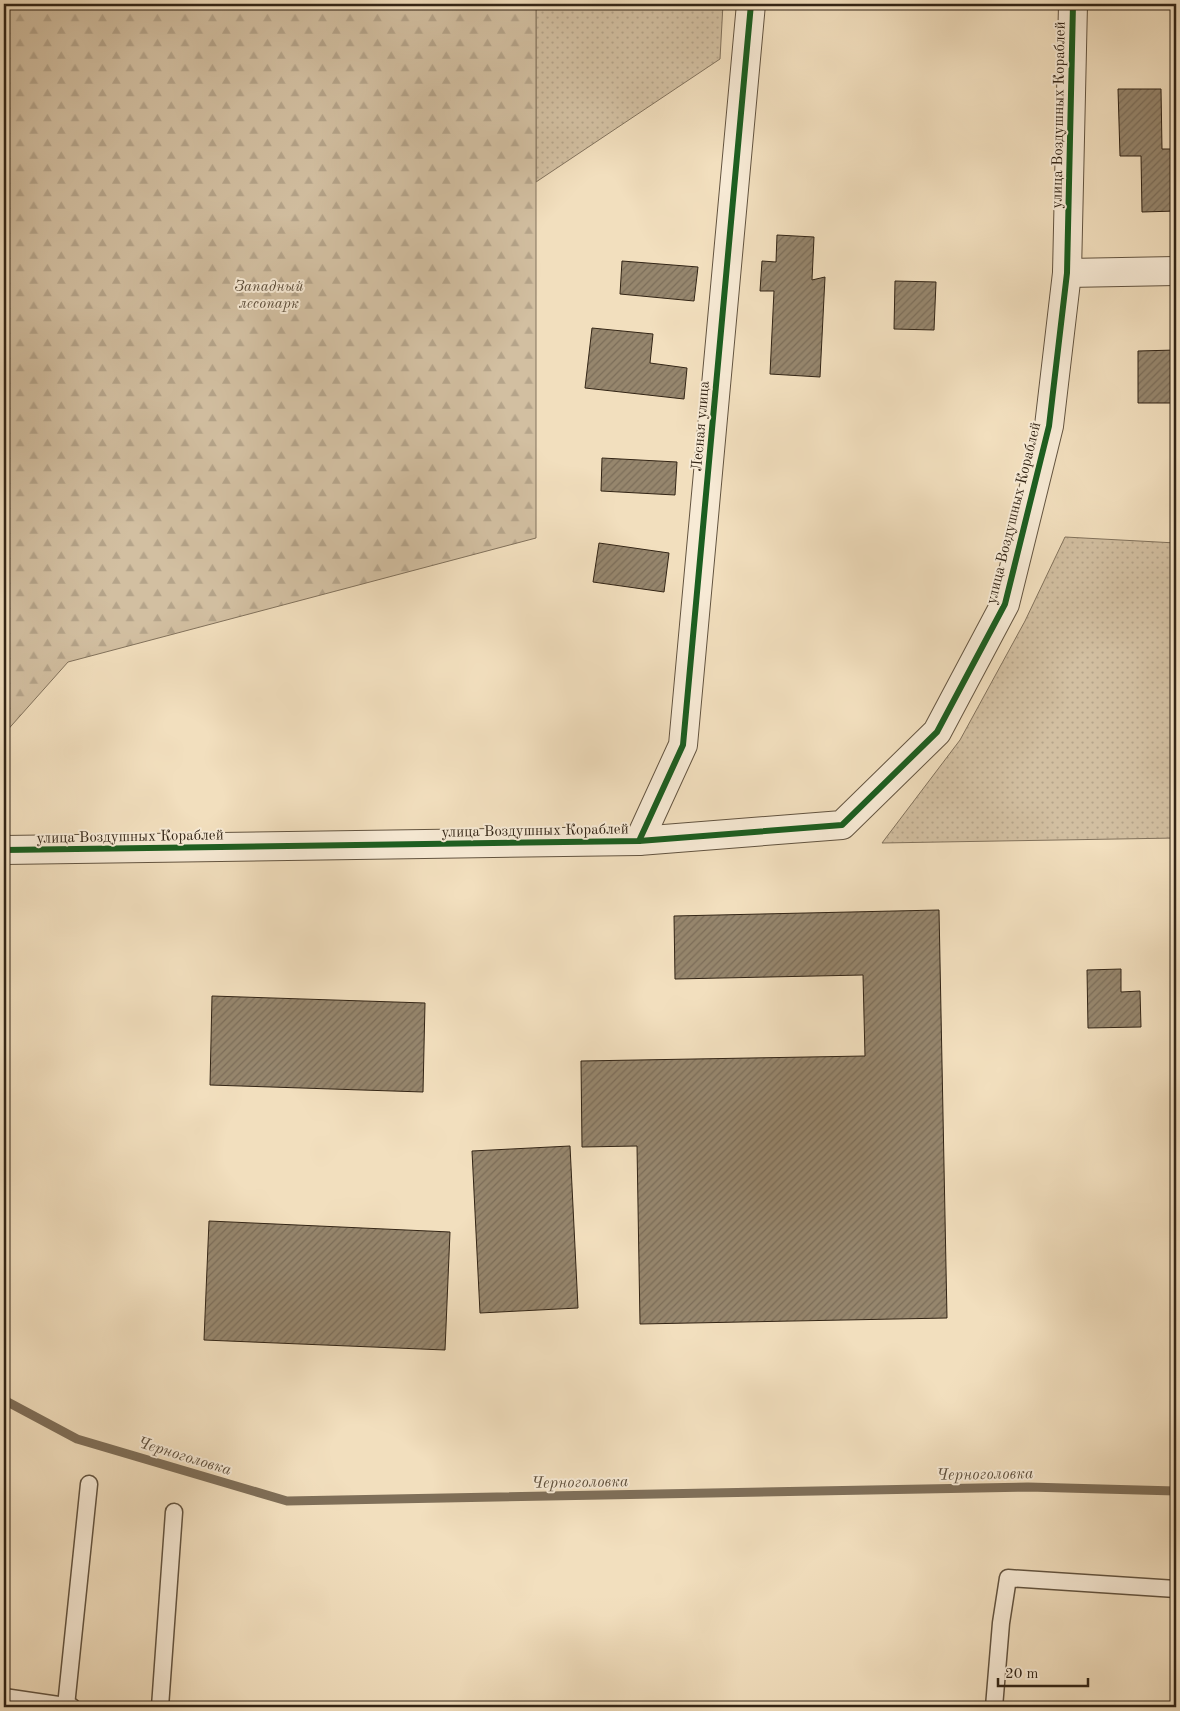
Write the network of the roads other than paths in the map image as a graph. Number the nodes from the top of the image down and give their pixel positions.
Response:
1 (751, 4) edge
2 (1073, 4) edge
3 (1176, 271) edge
4 (1067, 273) junction
5 (639, 841) junction
6 (4, 850) edge
7 (89, 1484) dead end
8 (174, 1512) dead end
9 (1176, 1589) edge
10 (4, 1697) edge
11 (69, 1707) edge
12 (160, 1707) edge
13 (994, 1707) edge

1 - 5 street, Лесная улица
2 - 4 street, улица Воздушных Кораблей
3 - 4 street
4 - 5 street, улица Воздушных Кораблей
5 - 6 street, улица Воздушных Кораблей
7 - 11 lane
8 - 12 lane
9 - 13 lane
10 - 11 lane

